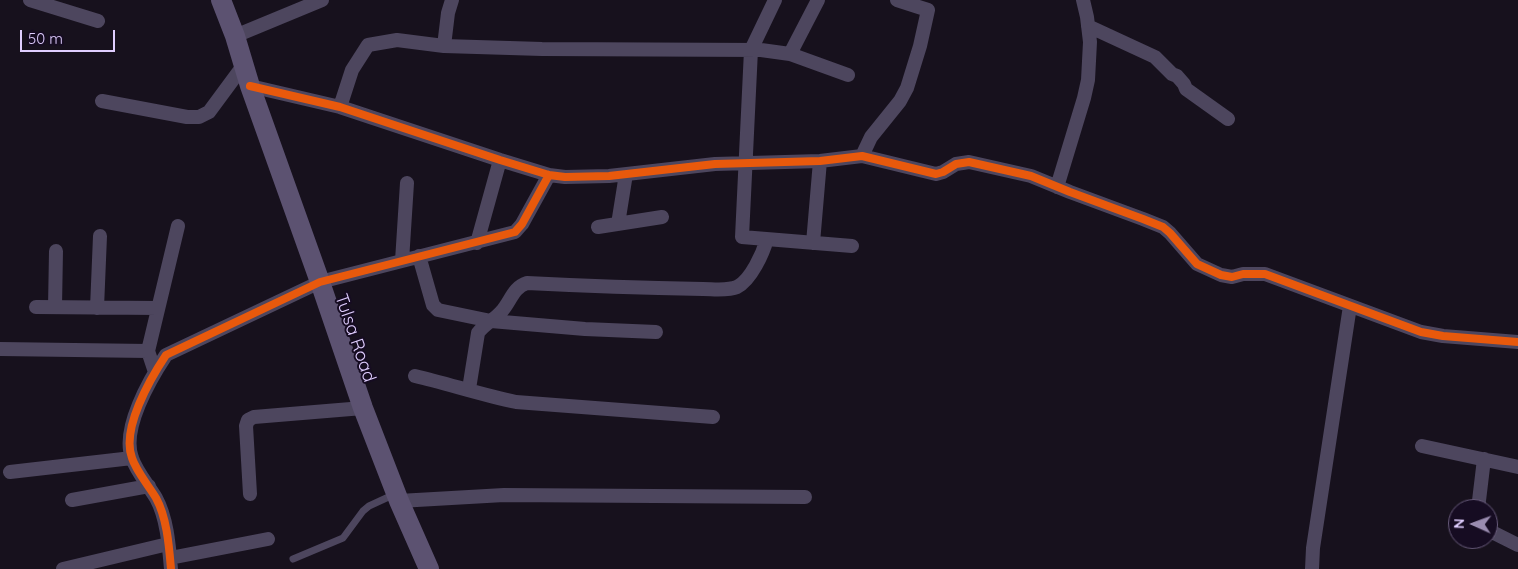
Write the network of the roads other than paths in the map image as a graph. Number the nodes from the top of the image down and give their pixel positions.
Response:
1 (30, 0) edge
2 (221, 0) edge
3 (322, 0) edge
4 (452, 0) edge
5 (775, 0) edge
6 (818, 0) edge
7 (897, 0) edge
8 (1083, 0) edge
9 (917, 3) edge
10 (98, 21) dead end
11 (1088, 26) junction
12 (235, 36) junction
13 (444, 46) junction
14 (751, 50) junction
15 (790, 54) junction
16 (243, 66) junction
17 (848, 74) dead end
18 (250, 86) junction
19 (102, 101) dead end
20 (340, 107) junction
21 (1228, 119) dead end
22 (862, 156) junction
23 (500, 160) junction
24 (820, 161) junction
25 (745, 162) junction
26 (626, 174) junction
27 (549, 175) junction
28 (407, 182) dead end
29 (1057, 187) junction
30 (662, 217) dead end
31 (618, 224) junction
32 (178, 226) dead end
33 (598, 227) dead end
34 (100, 236) dead end
35 (767, 239) junction
36 (477, 243) junction
37 (813, 243) junction
38 (852, 246) dead end
39 (56, 251) dead end
40 (420, 256) junction
41 (402, 261) junction
42 (320, 282) junction
43 (1350, 306) junction
44 (36, 307) dead end
45 (55, 307) junction
46 (97, 308) junction
47 (158, 308) junction
48 (491, 321) junction
49 (656, 332) dead end
50 (1518, 342) edge
51 (0, 349) edge
52 (148, 351) junction
53 (155, 372) junction
54 (415, 376) dead end
55 (469, 389) junction
56 (363, 408) junction
57 (712, 417) dead end
58 (1422, 446) dead end
59 (132, 458) junction
60 (1484, 459) junction
61 (1518, 467) edge
62 (10, 472) dead end
63 (149, 486) junction
64 (250, 494) dead end
65 (805, 496) dead end
66 (398, 497) junction
67 (1479, 499) edge
68 (72, 500) dead end
69 (1498, 535) edge
70 (268, 539) dead end
71 (168, 544) junction
72 (1518, 545) edge
73 (292, 559) dead end
74 (170, 563) edge
75 (63, 569) edge
76 (428, 569) edge
77 (1312, 569) edge

1 - 10 street
2 - 12 main road, Tulsa Road
3 - 12 street
4 - 13 street
5 - 14 street
6 - 15 street
7 - 9 street
8 - 11 street
9 - 22 street
11 - 21 street
11 - 29 street
12 - 16 main road, Tulsa Road
13 - 14 street
13 - 20 street
14 - 15 street
14 - 25 street
15 - 17 street
16 - 18 main road, Tulsa Road
16 - 19 street
18 - 20 street
18 - 42 main road, Tulsa Road
20 - 23 street
22 - 24 street
22 - 29 street
23 - 27 street
23 - 36 street
24 - 25 street
24 - 37 street
25 - 26 street
25 - 35 street
26 - 27 street
26 - 31 street
27 - 36 street
28 - 41 street
29 - 43 street
30 - 31 street
31 - 33 street
32 - 47 street
34 - 46 street
35 - 37 street
35 - 48 street
36 - 40 street
37 - 38 street
39 - 45 street
40 - 41 street
40 - 48 street
41 - 42 street
42 - 53 street
42 - 56 main road, Tulsa Road
43 - 50 street
43 - 77 street
44 - 45 street
45 - 46 street
46 - 47 street
47 - 52 street
48 - 49 street
48 - 55 street
51 - 52 street
52 - 53 street
53 - 59 street
54 - 55 street
55 - 57 street
56 - 64 street
56 - 66 main road, Tulsa Road
58 - 60 street
59 - 62 street
59 - 63 street
60 - 61 street
60 - 67 street
63 - 68 street
63 - 71 street
65 - 66 street
66 - 73 lane
66 - 76 main road, Tulsa Road
69 - 72 street
70 - 74 street
71 - 74 street
71 - 75 street

